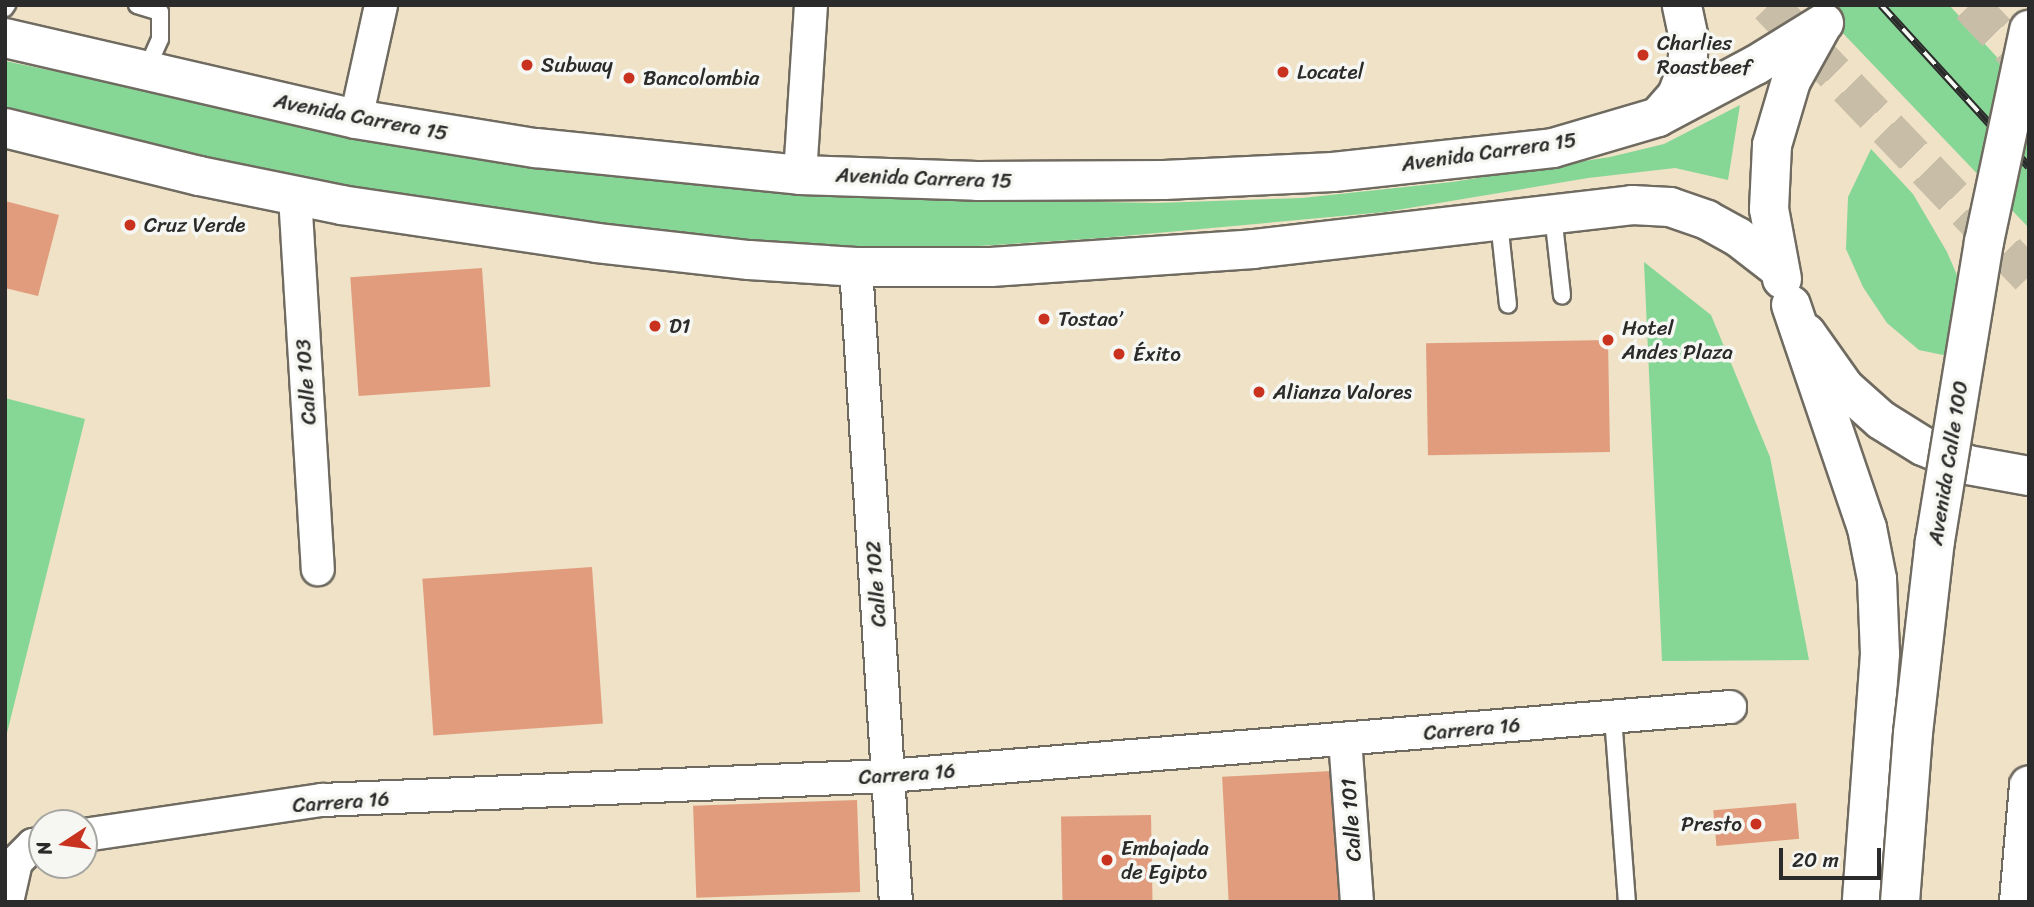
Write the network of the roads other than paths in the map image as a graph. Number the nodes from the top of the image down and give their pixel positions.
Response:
1 (137, 5) edge
2 (381, 5) edge
3 (811, 5) edge
4 (1682, 5) edge
5 (1832, 14) edge
6 (2029, 30) edge
7 (5, 38) edge
8 (146, 71) junction
9 (1658, 117) junction
10 (356, 119) junction
11 (5, 128) edge
12 (800, 175) junction
13 (295, 195) junction
14 (1553, 215) junction
15 (1499, 222) junction
16 (856, 267) junction
17 (1778, 268) junction
18 (1562, 295) dead end
19 (1508, 305) dead end
20 (1791, 305) junction
21 (2029, 476) edge
22 (318, 569) dead end
23 (1730, 708) dead end
24 (1613, 717) junction
25 (1345, 739) junction
26 (888, 776) junction
27 (2029, 785) edge
28 (98, 833) edge
29 (28, 852) edge
30 (7, 902) edge
31 (896, 902) edge
32 (1357, 902) edge
33 (1628, 902) edge
34 (1862, 902) edge
35 (1900, 902) edge
36 (2019, 902) edge

1 - 8 lane
2 - 10 street
3 - 12 street
4 - 9 main road
5 - 9 main road, Avenida Carrera 15
5 - 17 main road
6 - 35 main road, Avenida Calle 100, bridge
7 - 8 main road, Avenida Carrera 15
8 - 10 main road, Avenida Carrera 15
9 - 12 main road, Avenida Carrera 15
10 - 12 main road, Avenida Carrera 15
11 - 13 main road
13 - 16 main road
13 - 22 street, Calle 103
14 - 15 main road
14 - 17 main road
14 - 18 lane
15 - 16 main road
15 - 19 lane
16 - 26 street, Calle 102
17 - 20 main road
20 - 21 main road
20 - 34 main road
23 - 24 street, Carrera 16
24 - 25 street, Carrera 16
24 - 33 lane
25 - 26 street, Carrera 16
25 - 32 street, Calle 101
26 - 28 street, Carrera 16
26 - 31 street, Calle 102
27 - 36 main road
29 - 30 street

